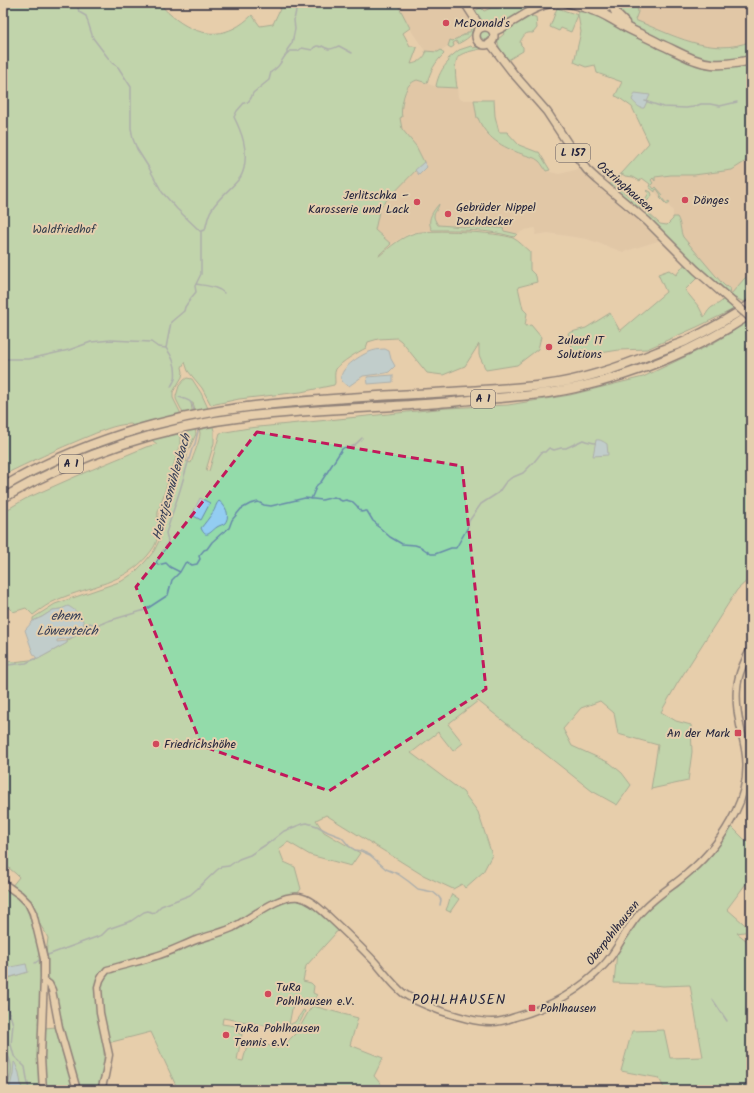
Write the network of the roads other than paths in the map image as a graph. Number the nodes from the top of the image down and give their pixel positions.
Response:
1 (465, 3) edge
2 (552, 3) edge
3 (567, 3) edge
4 (610, 6) junction
5 (592, 10) junction
6 (613, 20) junction
7 (481, 28) junction
8 (494, 32) junction
9 (637, 32) junction
10 (490, 43) junction
11 (751, 60) edge
12 (751, 304) edge
13 (751, 314) edge
14 (751, 318) edge
15 (3, 487) edge
16 (3, 498) edge
17 (751, 648) edge
18 (3, 883) edge
19 (44, 981) junction
20 (43, 1090) edge
21 (77, 1090) edge
22 (101, 1090) edge

1 - 7 main road
2 - 8 main road
3 - 5 main road
4 - 5 main road
4 - 6 highway
4 - 9 highway
5 - 6 highway
6 - 9 highway
7 - 8 main road
7 - 10 main road
8 - 10 main road
9 - 11 highway
10 - 14 main road, Ostringhausen / L 157, bridge
12 - 15 highway, A 1
13 - 16 highway, A 1
17 - 22 street, Oberpohlhausen
18 - 19 street
19 - 20 street
19 - 21 street

